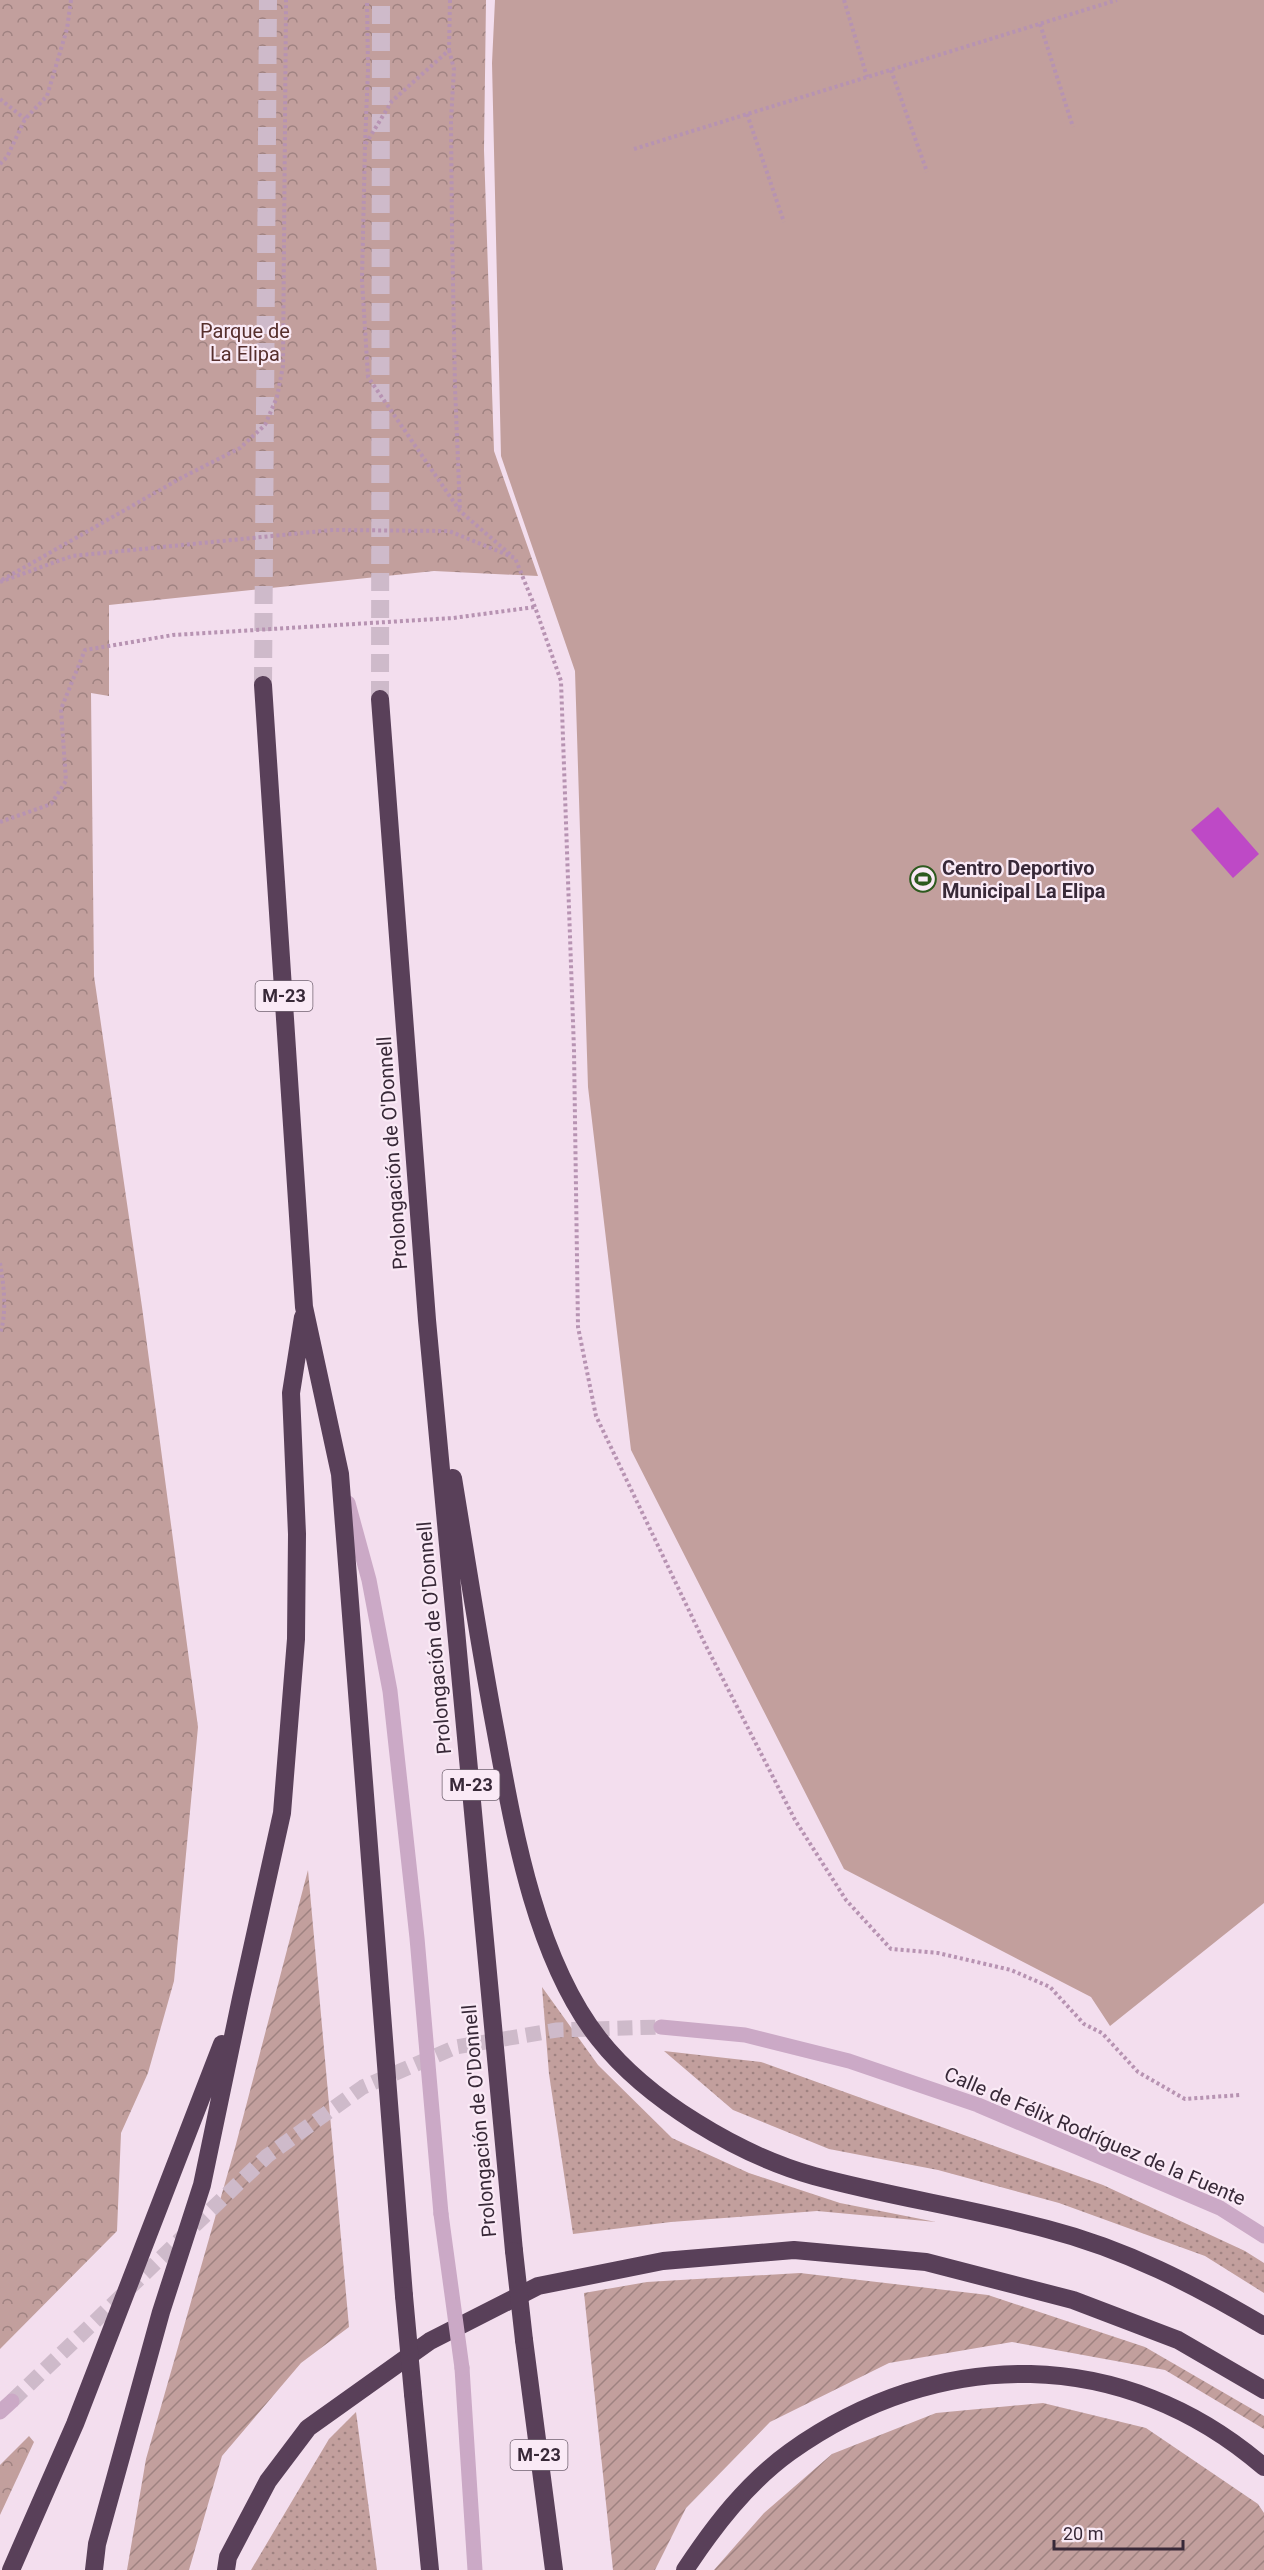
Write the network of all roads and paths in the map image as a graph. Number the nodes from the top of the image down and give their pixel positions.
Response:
1 (72, 0) edge
2 (286, 0) edge
3 (367, 0) edge
4 (450, 0) edge
5 (844, 0) edge
6 (1117, 0) edge
7 (1040, 24) junction
8 (449, 50) junction
9 (891, 70) junction
10 (867, 77) junction
11 (0, 99) edge
12 (747, 114) junction
13 (25, 119) junction
14 (1073, 128) dead end
15 (365, 145) junction
16 (634, 149) dead end
17 (0, 164) edge
18 (927, 172) dead end
19 (784, 222) dead end
20 (460, 511) junction
21 (514, 558) junction
22 (0, 581) edge
23 (535, 607) junction
24 (263, 685) tunnel mouth
25 (380, 699) tunnel mouth
26 (0, 822) edge
27 (0, 1263) edge
28 (304, 1307) junction
29 (427, 1320) junction
30 (0, 1334) edge
31 (340, 1474) junction
32 (241, 1998) junction
33 (661, 2027) tunnel mouth
34 (1240, 2095) dead end
35 (1264, 2236) edge
36 (1264, 2326) edge
37 (1264, 2390) edge
38 (12, 2401) tunnel mouth
39 (0, 2412) edge
40 (1264, 2467) edge
41 (11, 2570) edge
42 (94, 2570) edge
43 (226, 2570) edge
44 (430, 2570) edge
45 (475, 2570) edge
46 (554, 2570) edge
47 (685, 2570) edge

1 - 13 path
2 - 22 path
3 - 15 path
4 - 8 path
5 - 10 path
6 - 7 path
7 - 9 path
7 - 14 path
8 - 15 path
8 - 20 path
9 - 10 path
9 - 18 path
10 - 12 path
11 - 13 path
12 - 16 path
12 - 19 path
13 - 17 path
15 - 20 path
20 - 21 path
21 - 22 path
21 - 23 path
23 - 26 path
23 - 34 path
24 - 28 highway, M-23
25 - 29 highway, Prolongación de O'Donnell / M-23
27 - 30 path
28 - 31 highway, M-23
28 - 32 highway
29 - 36 highway
29 - 46 highway, Prolongación de O'Donnell / M-23, bridge
31 - 44 highway, M-23, bridge
31 - 45 street, bridge
32 - 41 highway
32 - 42 highway
33 - 35 street, Calle de Félix Rodríguez de la Fuente
37 - 43 highway
38 - 39 street
40 - 47 highway

